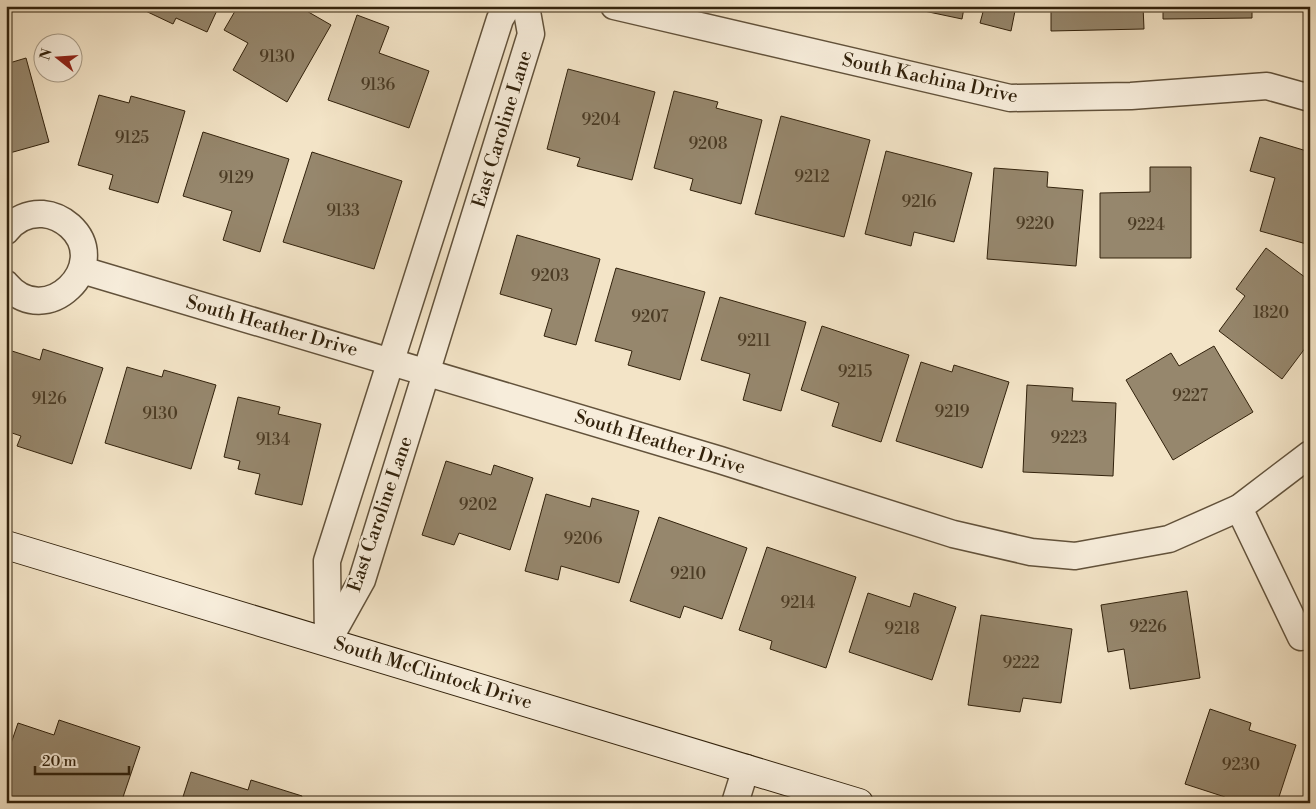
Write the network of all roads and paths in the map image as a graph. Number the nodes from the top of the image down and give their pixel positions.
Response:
1 (508, 6) edge
2 (526, 6) edge
3 (614, 6) edge
4 (1310, 98) edge
5 (6, 231) edge
6 (82, 270) junction
7 (6, 284) edge
8 (390, 361) junction
9 (427, 371) junction
10 (1310, 454) edge
11 (1239, 508) junction
12 (6, 545) edge
13 (1301, 637) dead end
14 (328, 641) junction
15 (746, 768) junction
16 (735, 803) edge
17 (859, 803) edge

1 - 8 street, East Caroline Lane
2 - 9 street, East Caroline Lane
3 - 4 street, South Kachina Drive
5 - 6 street
6 - 7 street
6 - 8 street, South Heather Drive
8 - 9 street, South Heather Drive
8 - 14 street, East Caroline Lane
9 - 11 street, South Heather Drive
9 - 14 street, East Caroline Lane
10 - 11 street, South Heather Drive
11 - 13 street
12 - 14 main road, South McClintock Drive
14 - 15 main road, South McClintock Drive
15 - 16 street
15 - 17 main road, South McClintock Drive

